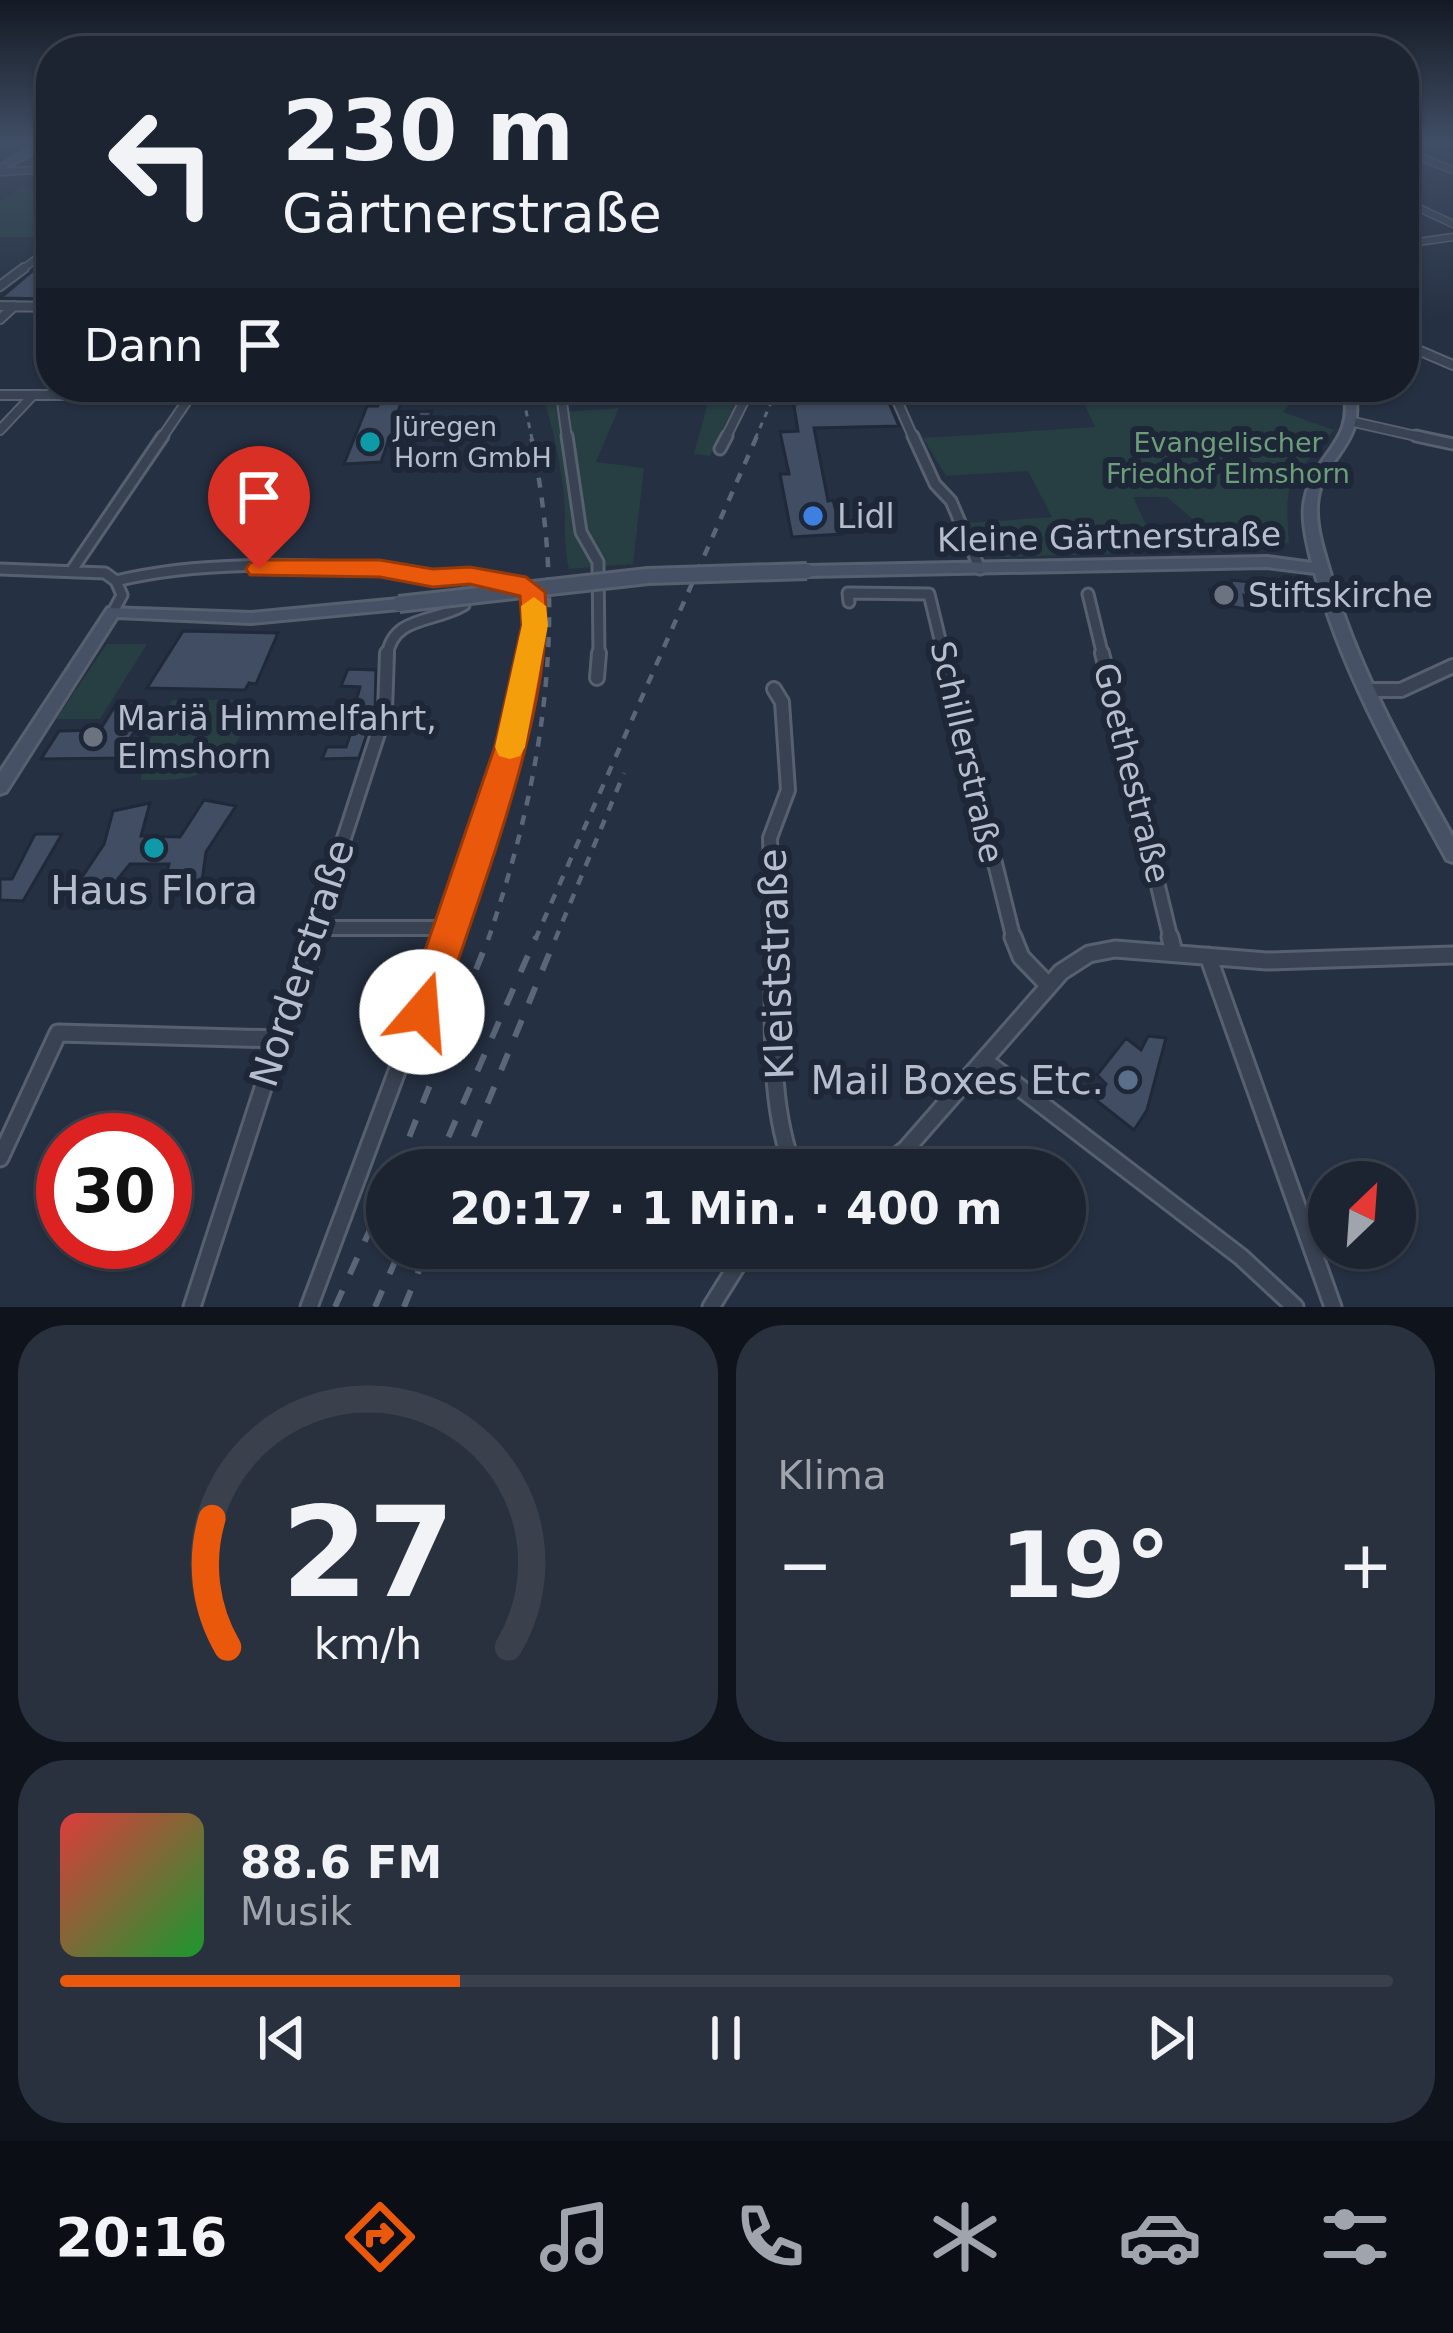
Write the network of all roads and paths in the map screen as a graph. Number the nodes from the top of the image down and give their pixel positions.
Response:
1 (1419, 208) edge
2 (1453, 224) edge
3 (1453, 237) edge
4 (1419, 242) edge
5 (36, 259) edge
6 (0, 286) edge
7 (0, 306) edge
8 (14, 306) junction
9 (36, 307) edge
10 (0, 319) edge
11 (1419, 350) edge
12 (1453, 365) edge
13 (0, 395) edge
14 (33, 395) joint
15 (186, 402) edge
16 (562, 402) edge
17 (744, 402) edge
18 (898, 402) edge
19 (1351, 402) edge
20 (1354, 422) junction
21 (0, 430) edge
22 (1453, 444) edge
23 (720, 449) dead end
24 (0, 569) edge
25 (980, 569) junction
26 (1322, 569) junction
27 (72, 570) junction
28 (433, 578) junction
29 (491, 580) junction
30 (116, 581) junction
31 (462, 592) junction
32 (1088, 594) dead end
33 (849, 602) dead end
34 (112, 612) junction
35 (1453, 666) edge
36 (597, 678) dead end
37 (774, 689) dead end
38 (1366, 690) junction
39 (0, 787) edge
40 (1453, 854) edge
41 (314, 928) junction
42 (450, 928) junction
43 (1174, 952) junction
44 (1453, 955) edge
45 (1208, 956) junction
46 (1049, 986) junction
47 (278, 1039) junction
48 (985, 1061) junction
49 (787, 1149) edge
50 (906, 1149) edge
51 (0, 1158) edge
52 (735, 1269) edge
53 (192, 1307) edge
54 (309, 1307) edge
55 (711, 1307) edge
56 (1295, 1307) edge
57 (1333, 1307) edge

1 - 2 street
3 - 4 street
5 - 6 street
7 - 8 street
8 - 9 street
8 - 10 street
11 - 12 street
13 - 14 street
14 - 21 street
15 - 27 street
16 - 36 street
17 - 23 street
18 - 25 street
19 - 20 main road
20 - 22 street
20 - 26 main road
24 - 27 street
25 - 26 main road, Kleine Gärtnerstraße
25 - 34 main road, Kleine Gärtnerstraße, bridge
26 - 38 main road
27 - 30 street
28 - 29 street
28 - 30 street
28 - 31 street
29 - 31 street
29 - 42 street
30 - 34 street
31 - 41 street, Norderstraße
32 - 43 street, Goethestraße
33 - 46 street, Schillerstraße
34 - 39 main road
35 - 38 street
37 - 49 street, Kleiststraße
38 - 40 main road
41 - 42 street
41 - 47 street, Norderstraße
42 - 54 street
43 - 45 street
43 - 46 street
44 - 45 street
45 - 57 street
46 - 48 street
47 - 51 street
47 - 53 street, Norderstraße
48 - 50 street
48 - 56 street
52 - 55 street

